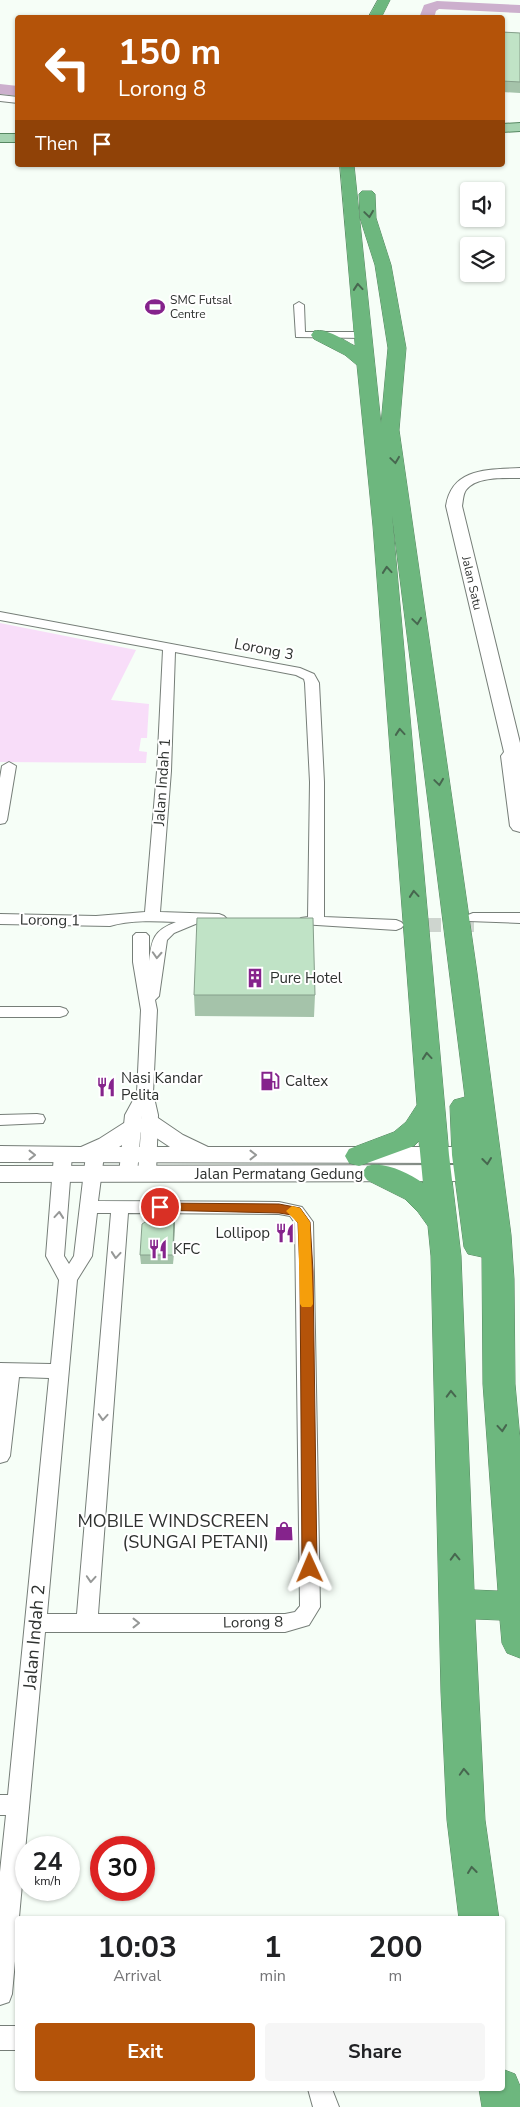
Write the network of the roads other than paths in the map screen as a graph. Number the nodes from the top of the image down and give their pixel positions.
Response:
1 (384, 0) edge
2 (376, 15) edge
3 (0, 98) edge
4 (15, 100) edge
5 (520, 121) edge
6 (505, 122) edge
7 (520, 127) edge
8 (505, 128) edge
9 (0, 138) edge
10 (15, 138) edge
11 (0, 145) edge
12 (15, 145) edge
13 (347, 167) edge
14 (364, 167) edge
15 (383, 265) junction
16 (299, 305) dead end
17 (360, 313) junction
18 (320, 335) junction
19 (362, 336) junction
20 (366, 364) junction
21 (390, 430) junction
22 (520, 473) edge
23 (0, 616) edge
24 (169, 648) junction
25 (510, 740) junction
26 (9, 766) dead end
27 (520, 772) edge
28 (0, 820) edge
29 (520, 826) edge
30 (152, 916) junction
31 (204, 918) junction
32 (520, 918) edge
33 (0, 919) edge
34 (235, 919) edge
35 (99, 920) junction
36 (289, 921) edge
37 (396, 921) tunnel mouth
38 (318, 922) junction
39 (520, 926) edge
40 (141, 936) junction
41 (464, 973) junction
42 (148, 1010) junction
43 (0, 1012) edge
44 (60, 1012) dead end
45 (431, 1105) junction
46 (37, 1119) dead end
47 (0, 1120) edge
48 (141, 1126) junction
49 (0, 1154) edge
50 (204, 1155) junction
51 (79, 1163) junction
52 (436, 1164) junction
53 (467, 1164) junction
54 (138, 1165) junction
55 (368, 1165) junction
56 (0, 1174) edge
57 (120, 1206) junction
58 (90, 1207) junction
59 (444, 1228) junction
60 (68, 1280) junction
61 (5, 1370) edge
62 (59, 1371) junction
63 (499, 1384) junction
64 (0, 1456) edge
65 (457, 1604) junction
66 (517, 1606) junction
67 (35, 1623) junction
68 (87, 1623) junction
69 (520, 1643) edge
70 (9, 1805) edge
71 (479, 1916) edge
72 (0, 1994) edge
73 (0, 2038) edge
74 (15, 2038) edge
75 (321, 2091) edge
76 (500, 2091) edge
77 (326, 2107) edge
78 (503, 2107) edge

1 - 2 highway
3 - 4 main road
5 - 6 main road
7 - 8 main road
9 - 10 main road
11 - 12 main road
17 -> 13 highway
14 -> 15 highway
15 - 19 highway
15 - 21 highway
16 - 18 street
17 - 18 highway
17 - 19 highway
18 - 19 street
18 - 20 highway
19 - 20 highway
19 - 21 highway
45 -> 20 highway
21 -> 41 highway
22 - 25 main road, Jalan Satu
23 - 24 street, Lorong 3
24 - 30 street, Jalan Indah 1
24 - 38 street, Lorong 3
25 - 27 main road, Jalan Satu
25 - 29 main road, Jalan Satu
26 - 28 street
30 - 31 street, Lorong 1
30 - 35 street, Lorong 1
31 - 34 street
31 - 40 street
31 -> 42 street
32 - 39 street
33 - 35 street, Lorong 1
35 - 40 street
36 - 38 street
37 - 38 street
40 - 42 street
41 - 53 highway
41 -> 63 highway
42 - 48 street
43 - 44 street
45 - 52 highway
45 - 55 highway
46 - 47 street
48 - 50 main road
48 - 51 main road
48 - 54 street
49 -> 51 main road, Jalan Permatang Gedung
50 - 54 main road, Jalan Permatang Gedung
50 -> 55 main road, Jalan Permatang Gedung
51 - 54 main road, Jalan Permatang Gedung
51 - 56 main road, Jalan Permatang Gedung
51 - 58 street, Jalan Indah 2
60 -> 51 street
52 - 53 main road, Jalan Permatang Gedung
52 - 55 main road, Jalan Permatang Gedung
52 - 59 highway
53 - 63 highway
54 - 55 main road, Jalan Permatang Gedung
55 - 59 highway
57 - 58 street, Lorong 8
57 -> 68 street
68 -> 57 street, Lorong 8
58 - 60 street, Jalan Indah 2
65 -> 59 highway
60 - 62 street, Jalan Indah 2
61 - 62 street
61 - 64 street
62 - 67 street, Jalan Indah 2
63 -> 66 highway
65 - 66 highway
71 -> 65 highway
66 - 69 highway
67 - 68 street, Lorong 8
67 - 70 street, Jalan Indah 2
70 - 72 street, Jalan Indah 2
73 - 74 street
75 - 77 street
76 - 78 highway

